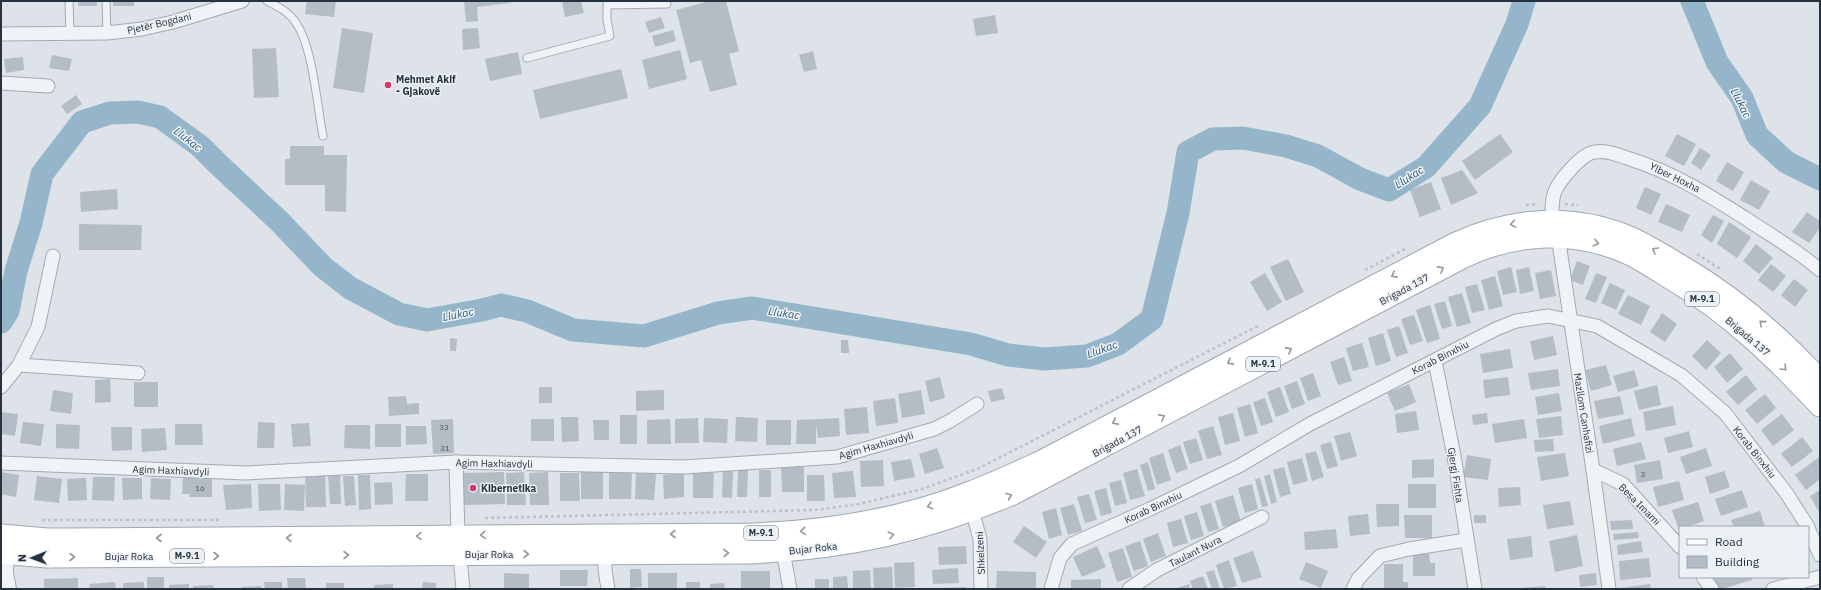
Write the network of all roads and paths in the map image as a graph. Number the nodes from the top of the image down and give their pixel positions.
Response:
1 (69, 1) edge
2 (106, 1) edge
3 (242, 1) edge
4 (267, 1) edge
5 (607, 3) edge
6 (667, 4) dead end
7 (70, 33) junction
8 (107, 33) junction
9 (1, 34) edge
10 (527, 58) dead end
11 (1, 83) edge
12 (48, 86) dead end
13 (323, 136) dead end
14 (1555, 229) junction
15 (53, 256) dead end
16 (1820, 270) edge
17 (1570, 320) junction
18 (1266, 322) dead end
19 (1435, 361) junction
20 (19, 364) junction
21 (138, 373) dead end
22 (1820, 380) edge
23 (1, 387) edge
24 (977, 404) dead end
25 (1820, 406) edge
26 (456, 462) junction
27 (1, 463) edge
28 (1593, 470) junction
29 (970, 502) junction
30 (1262, 517) dead end
31 (480, 518) dead end
32 (40, 520) dead end
33 (227, 520) dead end
34 (1807, 526) edge
35 (1809, 529) edge
36 (1466, 540) junction
37 (3, 544) edge
38 (458, 545) junction
39 (1679, 546) edge
40 (783, 551) junction
41 (605, 554) junction
42 (1820, 555) edge
43 (1820, 576) edge
44 (1704, 578) edge
45 (8, 589) edge
46 (463, 589) edge
47 (608, 589) edge
48 (790, 589) edge
49 (982, 589) edge
50 (1051, 589) edge
51 (1129, 589) edge
52 (1353, 589) edge
53 (1475, 589) edge
54 (1609, 589) edge
55 (1712, 589) edge
56 (1772, 589) edge

1 - 7 lane
2 - 8 lane
3 - 8 street, Pjetër Bogdani
4 - 13 lane
5 - 6 lane
5 - 10 lane
7 - 8 street, Pjetër Bogdani
7 - 9 street, Pjetër Bogdani
11 - 12 street
14 - 16 street, Ylber Hoxha
14 - 17 street, Mazllom Canhafizi
22 -> 14 main road, Brigada 137 / M-9.1
14 -> 25 main road, Brigada 137 / M-9.1
14 - 29 main road, Brigada 137 / M-9.1
15 - 20 street
17 - 19 street, Korab Binxhiu
17 - 28 street, Mazllom Canhafizi
17 - 34 street, Korab Binxhiu
18 - 31 path
19 - 36 street, Gjergj Fishta
19 - 50 street, Korab Binxhiu
20 - 21 street
20 - 23 street
24 - 26 street, Agim Haxhiavdyli
26 - 27 street, Agim Haxhiavdyli
26 - 38 street, Bujar Roka
28 - 39 street, Besa Imami
28 - 54 street, Mazllom Canhafizi
29 -> 38 main road, Bujar Roka / M-9.1
40 -> 29 main road, Bujar Roka / M-9.1
29 - 49 street, Shkelzeni
30 - 51 street, Taulant Nura
32 - 33 path
35 - 42 street, Korab Binxhiu
36 - 52 street
36 - 53 street, Gjergj Fishta
37 - 38 main road, Bujar Roka / M-9.1
37 - 45 street
38 -> 41 main road, Bujar Roka / M-9.1
38 - 46 street
41 -> 40 main road, Bujar Roka / M-9.1
40 - 48 street
41 - 47 street
43 - 56 street
44 - 55 street

